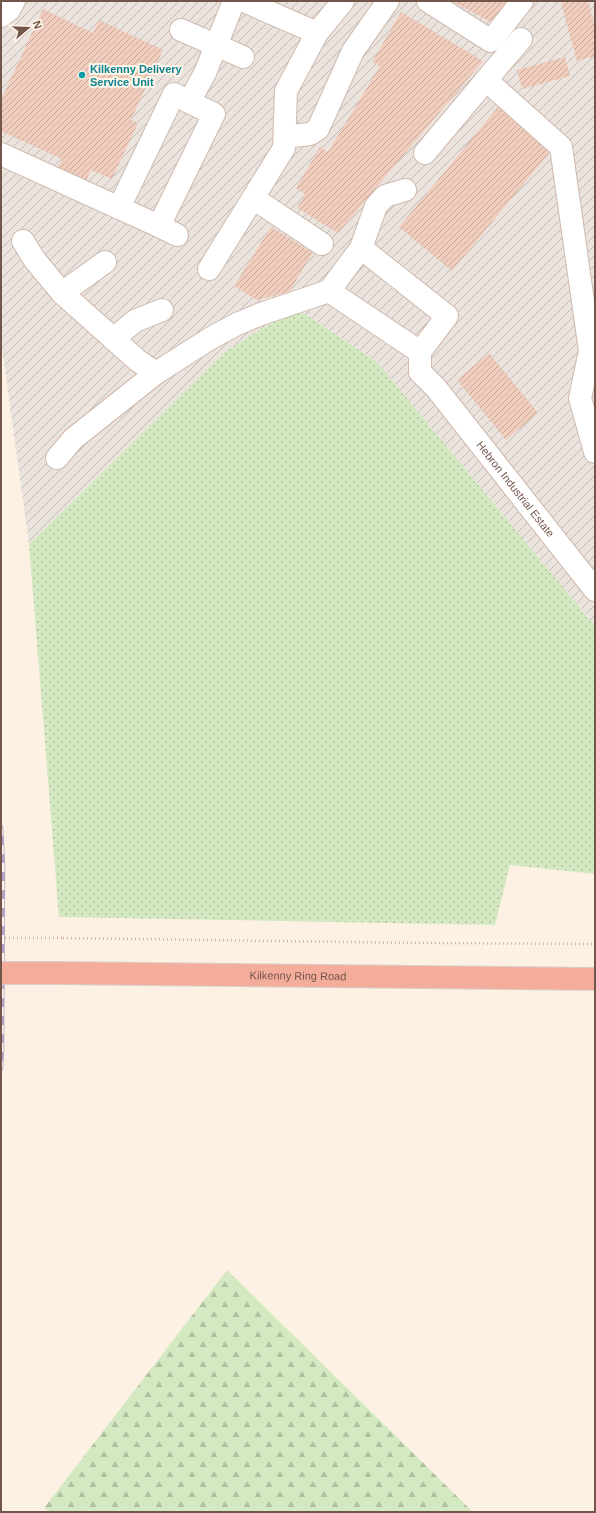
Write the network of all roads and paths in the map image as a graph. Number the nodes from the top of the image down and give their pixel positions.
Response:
1 (14, 1) edge
2 (234, 1) edge
3 (343, 1) edge
4 (388, 1) edge
5 (428, 1) edge
6 (522, 1) edge
7 (254, 3) edge
8 (1, 16) edge
9 (181, 30) dead end
10 (316, 33) junction
11 (521, 39) dead end
12 (216, 46) junction
13 (243, 58) dead end
14 (486, 80) junction
15 (189, 102) junction
16 (284, 137) junction
17 (425, 153) dead end
18 (1, 154) edge
19 (404, 190) dead end
20 (253, 198) junction
21 (118, 208) junction
22 (23, 241) dead end
23 (322, 244) dead end
24 (361, 248) junction
25 (104, 262) dead end
26 (209, 269) dead end
27 (329, 291) junction
28 (62, 293) junction
29 (162, 310) dead end
30 (113, 339) junction
31 (420, 352) junction
32 (593, 352) edge
33 (156, 373) junction
34 (595, 452) edge
35 (57, 458) dead end
36 (595, 590) edge
37 (1, 938) edge
38 (595, 944) edge
39 (1, 973) edge
40 (595, 979) edge

1 - 8 street
2 - 12 street
3 - 10 street
4 - 16 street
5 - 6 street
7 - 10 street
9 - 12 street
10 - 16 street
11 - 14 street
12 - 13 street
12 - 15 street
14 - 17 street
14 - 32 street
15 - 21 street
15 - 21 street
16 - 20 street
18 - 21 street
19 - 24 street
20 - 23 street
20 - 26 street
22 - 28 street
24 - 27 street
24 - 31 street
25 - 28 street
27 - 31 street
27 - 33 street
28 - 30 street
29 - 30 street
30 - 33 street
31 - 36 street, Hebron Industrial Estate
32 - 34 street
33 - 35 street
37 - 38 path, bridge
39 - 40 highway, Kilkenny Ring Road, bridge

